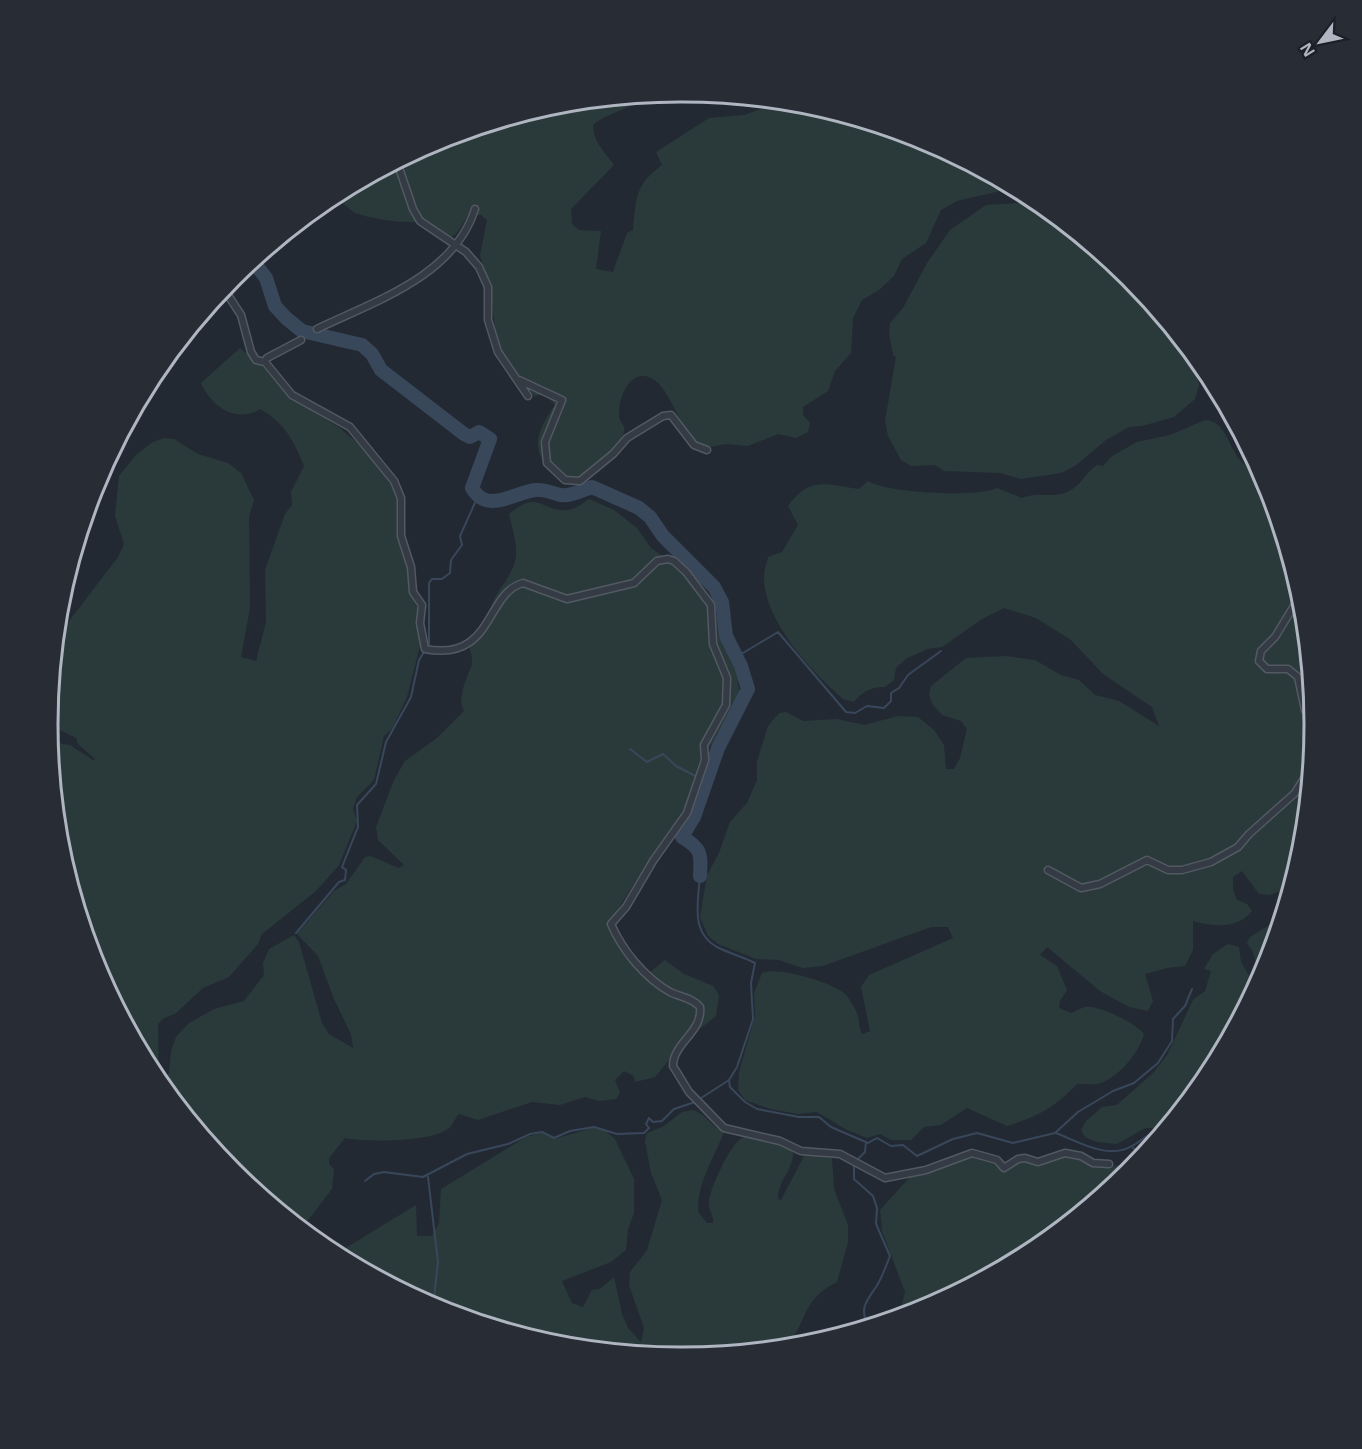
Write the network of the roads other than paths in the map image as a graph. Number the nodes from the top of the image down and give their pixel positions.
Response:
1 (400, 169) edge
2 (475, 209) dead end
3 (456, 246) junction
4 (229, 297) edge
5 (316, 329) dead end
6 (301, 340) dead end
7 (265, 362) junction
8 (519, 380) junction
9 (528, 396) dead end
10 (707, 450) dead end
11 (1293, 608) edge
12 (1303, 700) edge
13 (1300, 786) edge
14 (1048, 870) dead end
15 (1108, 1164) dead end

1 - 3 street
2 - 3 street
3 - 5 street
3 - 8 street
4 - 7 street
6 - 7 street
7 - 15 street
8 - 9 street
8 - 10 street
11 - 12 street
13 - 14 street

